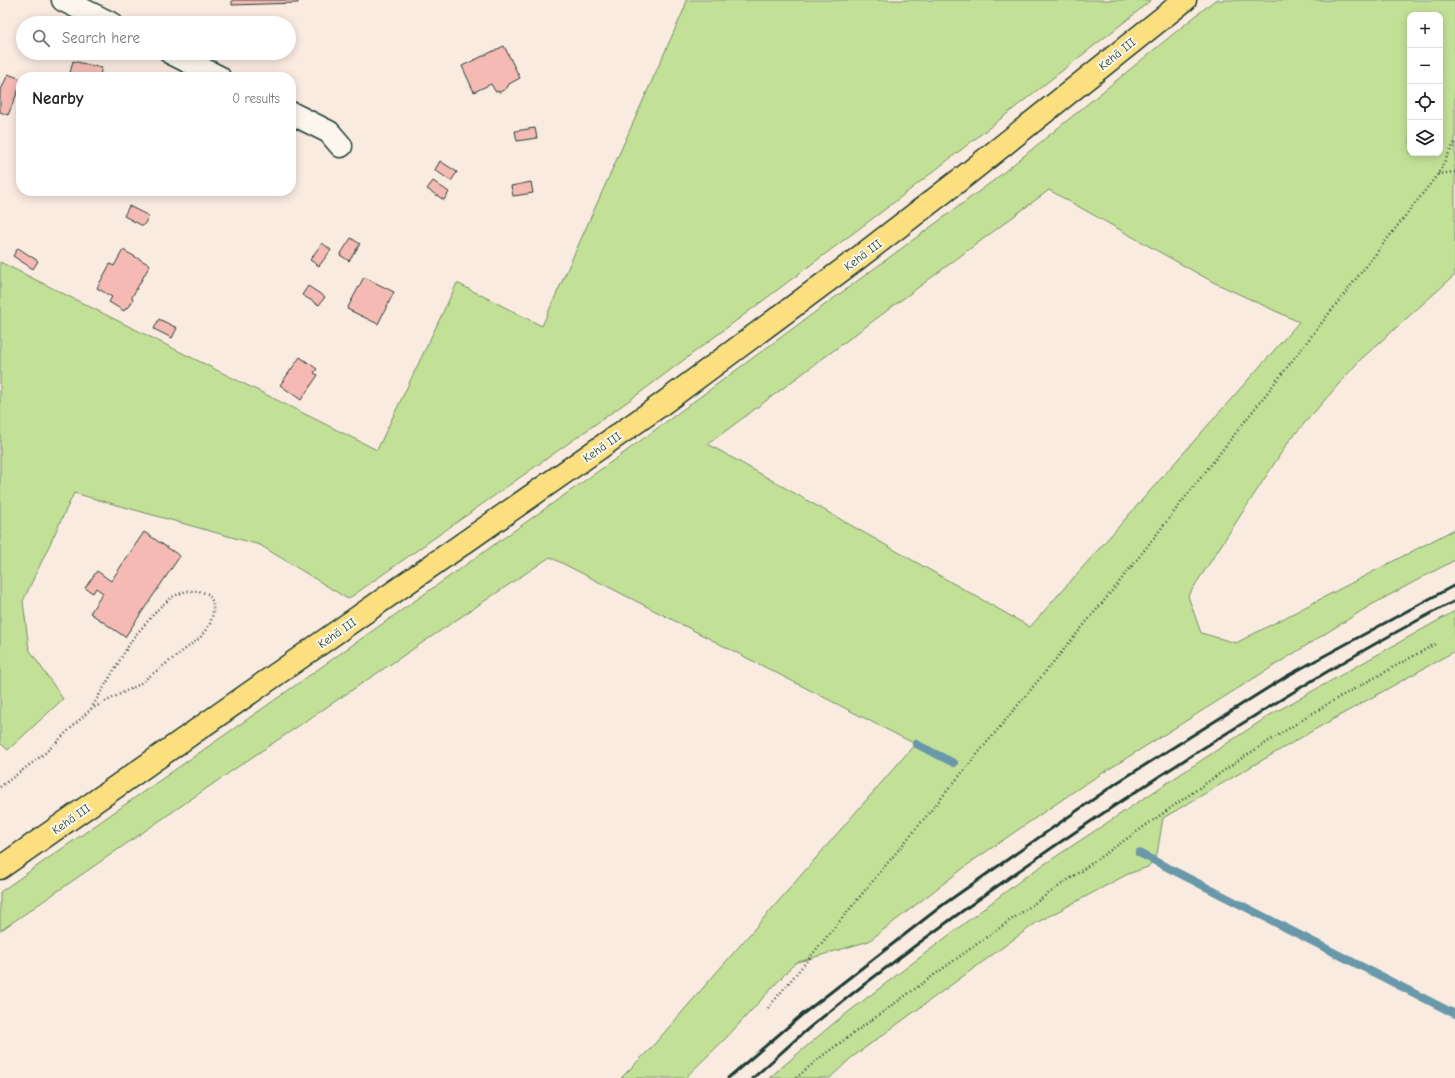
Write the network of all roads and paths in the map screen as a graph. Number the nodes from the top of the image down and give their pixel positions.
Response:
1 (63, 0) edge
2 (1185, 0) edge
3 (96, 16) edge
4 (185, 60) edge
5 (209, 72) edge
6 (296, 116) edge
7 (1455, 142) edge
8 (341, 146) dead end
9 (1455, 172) edge
10 (1438, 174) junction
11 (1436, 643) dead end
12 (91, 709) junction
13 (0, 787) edge
14 (0, 868) edge
15 (768, 1008) dead end
16 (796, 1078) edge

1 - 3 street
2 - 14 highway, Kehä III
4 - 5 street
6 - 8 street
7 - 10 path
9 - 10 path
10 - 15 path
11 - 16 path
12 - 12 path
12 - 13 path

